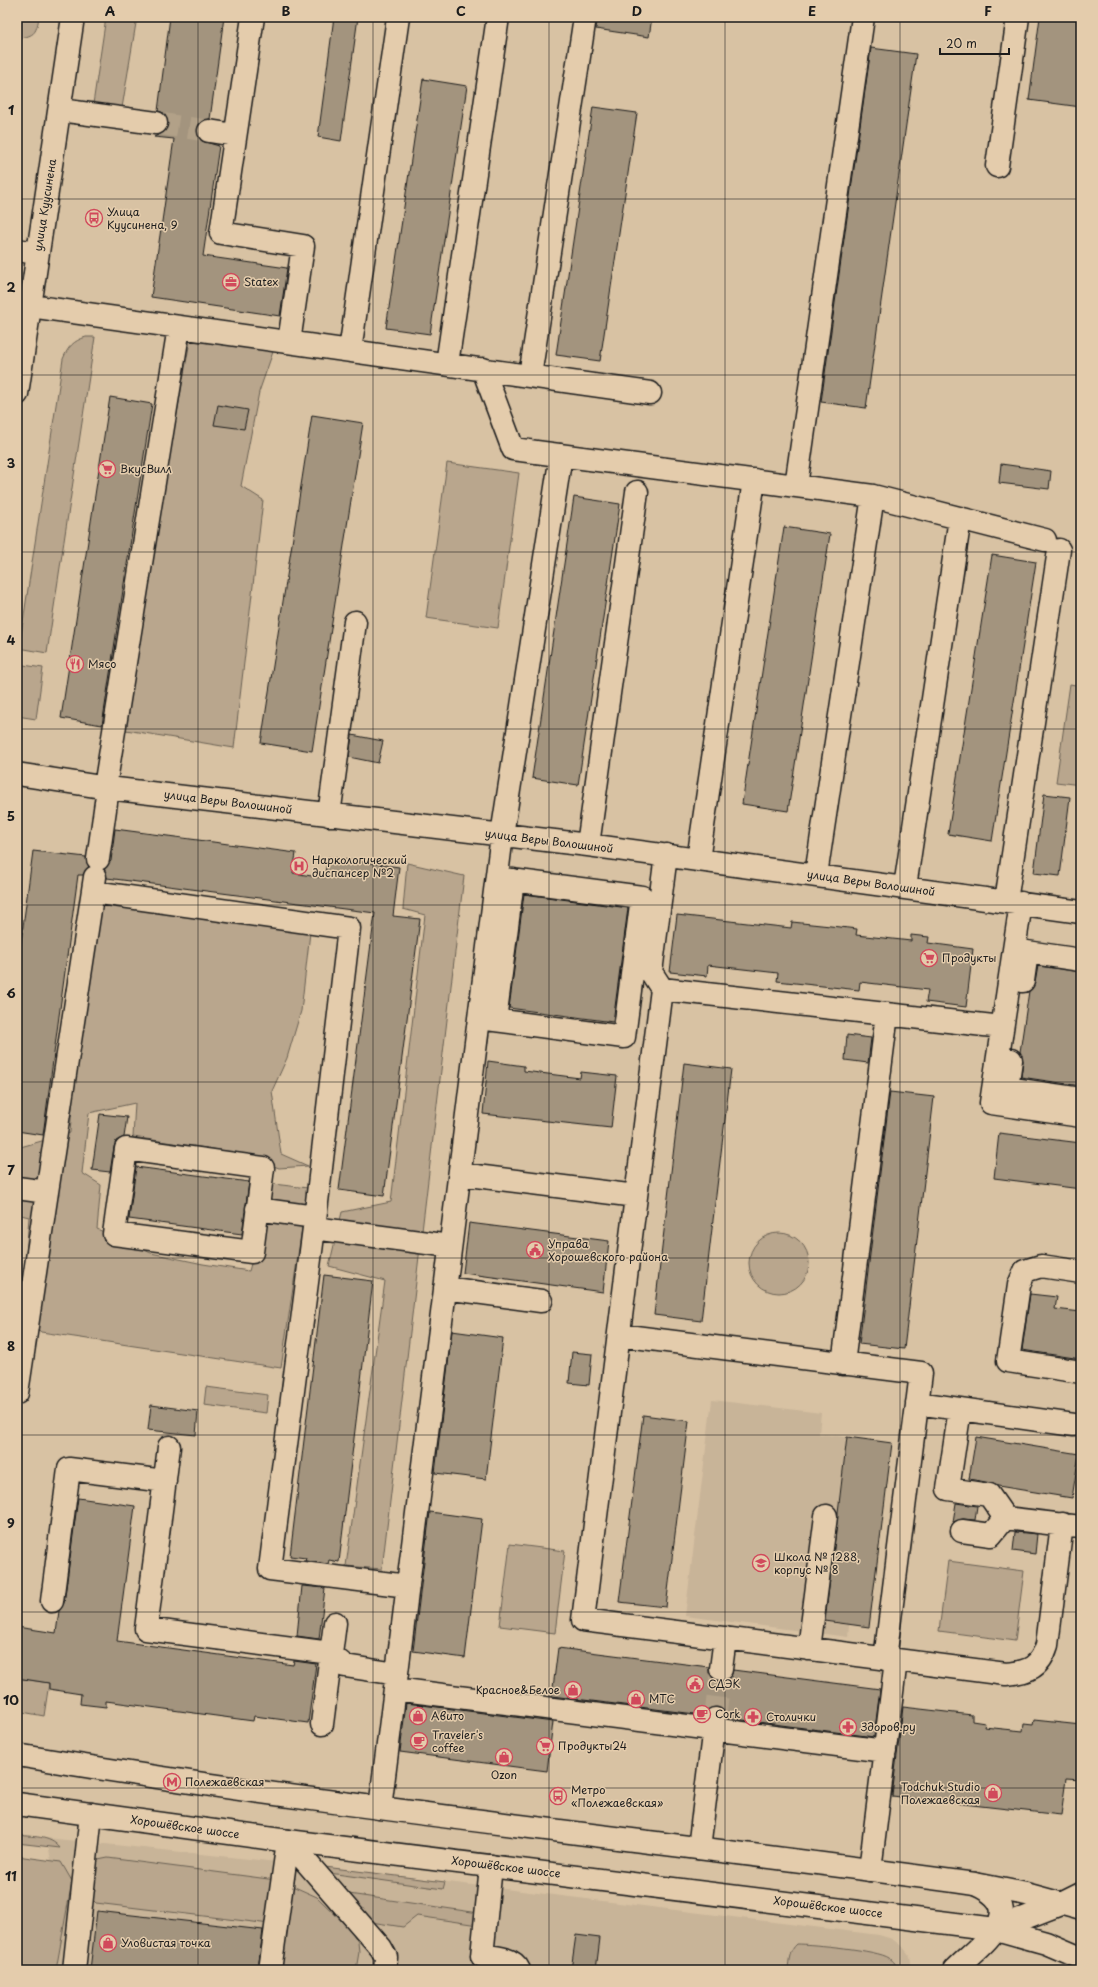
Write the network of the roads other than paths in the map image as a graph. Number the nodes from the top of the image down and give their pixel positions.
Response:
1 (73, 17) edge
2 (253, 17) edge
3 (398, 17) edge
4 (498, 17) edge
5 (585, 17) edge
6 (863, 17) edge
7 (1018, 17) edge
8 (60, 110) junction
9 (156, 124) tunnel mouth
10 (209, 131) tunnel mouth
11 (235, 135) junction
12 (997, 166) dead end
13 (27, 251) edge
14 (30, 306) junction
15 (179, 327) junction
16 (288, 342) junction
17 (350, 351) junction
18 (447, 364) junction
19 (483, 370) junction
20 (530, 376) junction
21 (650, 393) dead end
22 (17, 394) edge
23 (561, 455) junction
24 (754, 480) junction
25 (796, 486) junction
26 (637, 492) dead end
27 (873, 496) junction
28 (960, 518) junction
29 (356, 622) dead end
30 (17, 774) edge
31 (107, 787) junction
32 (328, 815) junction
33 (502, 835) junction
34 (588, 845) junction
35 (666, 855) junction
36 (698, 860) junction
37 (816, 875) junction
38 (95, 876) junction
39 (505, 879) junction
40 (905, 887) junction
41 (1013, 902) junction
42 (1081, 912) edge
43 (1020, 951) junction
44 (1081, 960) edge
45 (662, 989) junction
46 (887, 1014) junction
47 (487, 1019) junction
48 (1002, 1028) junction
49 (1081, 1099) edge
50 (1081, 1116) edge
51 (460, 1174) junction
52 (17, 1188) edge
53 (47, 1192) junction
54 (636, 1196) junction
55 (258, 1209) junction
56 (315, 1222) junction
57 (450, 1246) junction
58 (1081, 1272) edge
59 (445, 1288) junction
60 (541, 1301) dead end
61 (619, 1335) junction
62 (843, 1364) junction
63 (1081, 1372) edge
64 (17, 1393) edge
65 (918, 1403) junction
66 (960, 1409) junction
67 (1074, 1425) dead end
68 (169, 1446) dead end
69 (165, 1481) junction
70 (826, 1516) dead end
71 (1005, 1518) junction
72 (1072, 1525) edge
73 (962, 1532) dead end
74 (408, 1586) junction
75 (52, 1601) dead end
76 (335, 1623) dead end
77 (725, 1638) junction
78 (809, 1649) junction
79 (331, 1655) junction
80 (891, 1659) junction
81 (721, 1669) tunnel mouth
82 (396, 1681) junction
83 (322, 1724) dead end
84 (714, 1724) junction
85 (885, 1751) junction
86 (17, 1755) edge
87 (17, 1804) edge
88 (380, 1808) junction
89 (91, 1814) junction
90 (288, 1841) junction
91 (699, 1848) junction
92 (491, 1866) junction
93 (870, 1870) junction
94 (975, 1884) junction
95 (1075, 1902) edge
96 (996, 1929) junction
97 (1081, 1958) edge
98 (74, 1970) edge
99 (270, 1970) edge
100 (385, 1970) edge
101 (519, 1970) edge
102 (955, 1970) edge

1 - 8 main road, улица Куусинена
2 - 11 main road
3 - 17 main road
4 - 18 main road
5 - 20 main road
6 - 25 main road
7 - 12 main road
8 - 9 main road
8 - 13 main road, улица Куусинена
10 - 11 main road
11 - 16 main road
13 - 14 main road, улица Куусинена
14 - 15 main road
14 - 22 main road, улица Куусинена
15 - 16 main road
15 - 31 main road
16 - 17 main road
17 - 18 main road
18 - 19 main road
19 - 20 main road
19 - 23 main road
20 - 21 main road
23 - 24 main road
23 - 33 main road
24 - 25 main road
24 - 36 main road
25 - 27 main road
26 - 34 main road
27 - 28 main road
27 - 37 main road
28 - 40 main road
28 - 41 main road
29 - 32 main road
30 - 31 main road, улица Веры Волошиной
31 - 32 main road, улица Веры Волошиной
31 - 38 main road
32 - 33 main road, улица Веры Волошиной
33 - 34 main road, улица Веры Волошиной
33 - 39 main road
34 - 35 main road, улица Веры Волошиной
35 - 36 main road, улица Веры Волошиной
35 - 45 main road
36 - 37 main road, улица Веры Волошиной
37 - 40 main road, улица Веры Волошиной
38 - 53 main road
38 - 56 main road
39 - 47 main road
39 - 47 main road
40 - 41 main road, улица Веры Волошиной
41 - 42 main road, улица Веры Волошиной
41 - 43 main road
43 - 44 main road
43 - 48 main road
43 - 49 main road
45 - 46 main road
45 - 54 main road
46 - 48 main road
46 - 62 main road
47 - 51 main road
48 - 50 main road
51 - 54 main road
51 - 57 main road
52 - 53 main road
53 - 64 main road
54 - 61 main road
55 - 55 main road
55 - 56 main road
56 - 57 main road
56 - 74 main road
57 - 59 main road
58 - 63 main road
59 - 60 main road
59 - 74 main road
61 - 62 main road
61 - 77 main road
62 - 65 main road
65 - 66 main road
65 - 80 main road
66 - 67 main road
66 - 71 main road
68 - 69 main road
69 - 75 main road
69 - 79 main road
70 - 78 main road
71 - 72 main road
71 - 73 main road
72 - 80 main road
74 - 82 main road
76 - 79 main road
77 - 78 main road
77 - 81 main road
78 - 80 main road
79 - 82 main road
79 - 83 main road
80 - 85 main road
82 - 84 main road
82 - 88 main road
84 - 85 main road
84 - 91 main road
85 - 93 main road
86 - 88 main road
87 - 89 main road, Хорошёвское шоссе
88 - 91 main road
89 - 90 main road, Хорошёвское шоссе
89 - 98 main road
90 - 92 main road, Хорошёвское шоссе
90 - 99 main road
90 - 100 main road
91 - 93 main road
92 - 96 main road, Хорошёвское шоссе
92 - 101 main road
93 - 94 main road
94 - 95 main road
94 - 96 main road
95 - 96 main road
96 - 97 main road, Хорошёвское шоссе
96 - 102 main road

